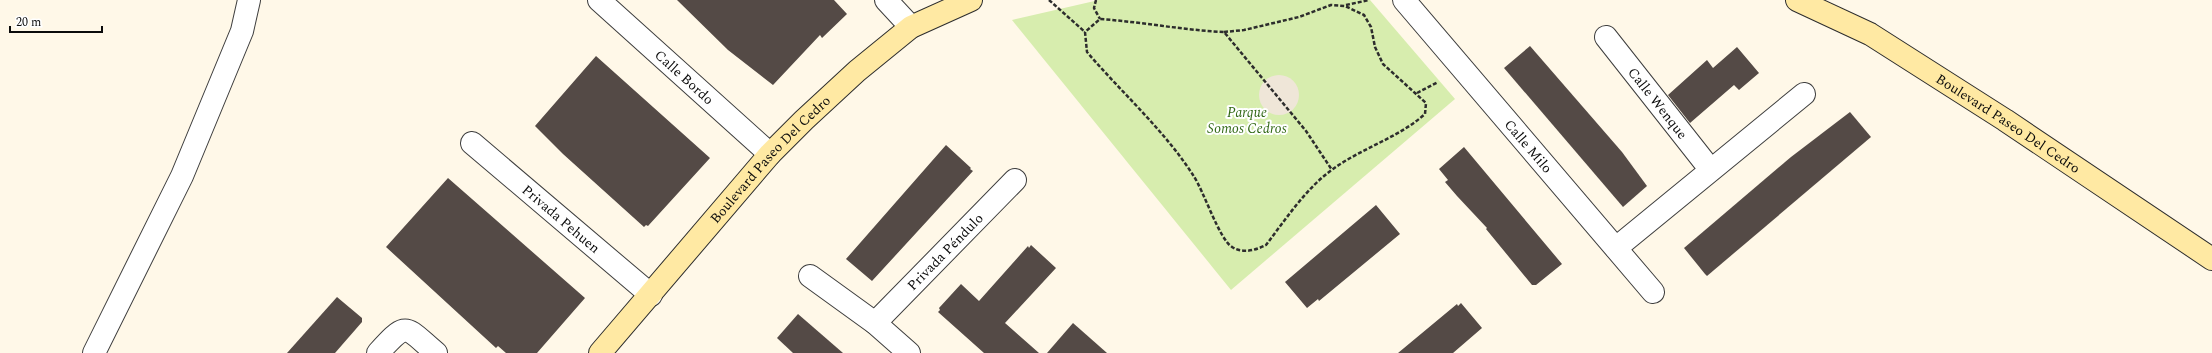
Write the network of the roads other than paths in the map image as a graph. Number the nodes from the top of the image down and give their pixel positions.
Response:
1 (249, 0) edge
2 (599, 0) edge
3 (886, 0) edge
4 (971, 0) edge
5 (1404, 0) edge
6 (1797, 0) edge
7 (911, 28) junction
8 (1606, 37) dead end
9 (1804, 94) dead end
10 (472, 143) dead end
11 (770, 154) junction
12 (1710, 169) junction
13 (1015, 180) dead end
14 (1616, 248) junction
15 (2212, 259) edge
16 (810, 276) dead end
17 (1653, 292) dead end
18 (651, 295) junction
19 (875, 323) junction
20 (94, 353) edge
21 (378, 353) edge
22 (436, 353) edge
23 (600, 353) edge
24 (909, 353) edge

1 - 20 street
2 - 11 street, Calle Bordo
3 - 7 street
4 - 7 street, Boulevard Paseo Del Cedro
5 - 14 street, Calle Milo
6 - 15 street, Boulevard Paseo Del Cedro
7 - 11 street, Boulevard Paseo Del Cedro
8 - 12 street, Calle Wenque
9 - 12 street
10 - 18 street, Privada Pehuen
11 - 18 street, Boulevard Paseo Del Cedro
12 - 14 street
13 - 19 street, Privada Péndulo
14 - 17 street, Calle Milo
16 - 19 street
18 - 23 street, Boulevard Paseo Del Cedro
19 - 24 street
21 - 22 street

